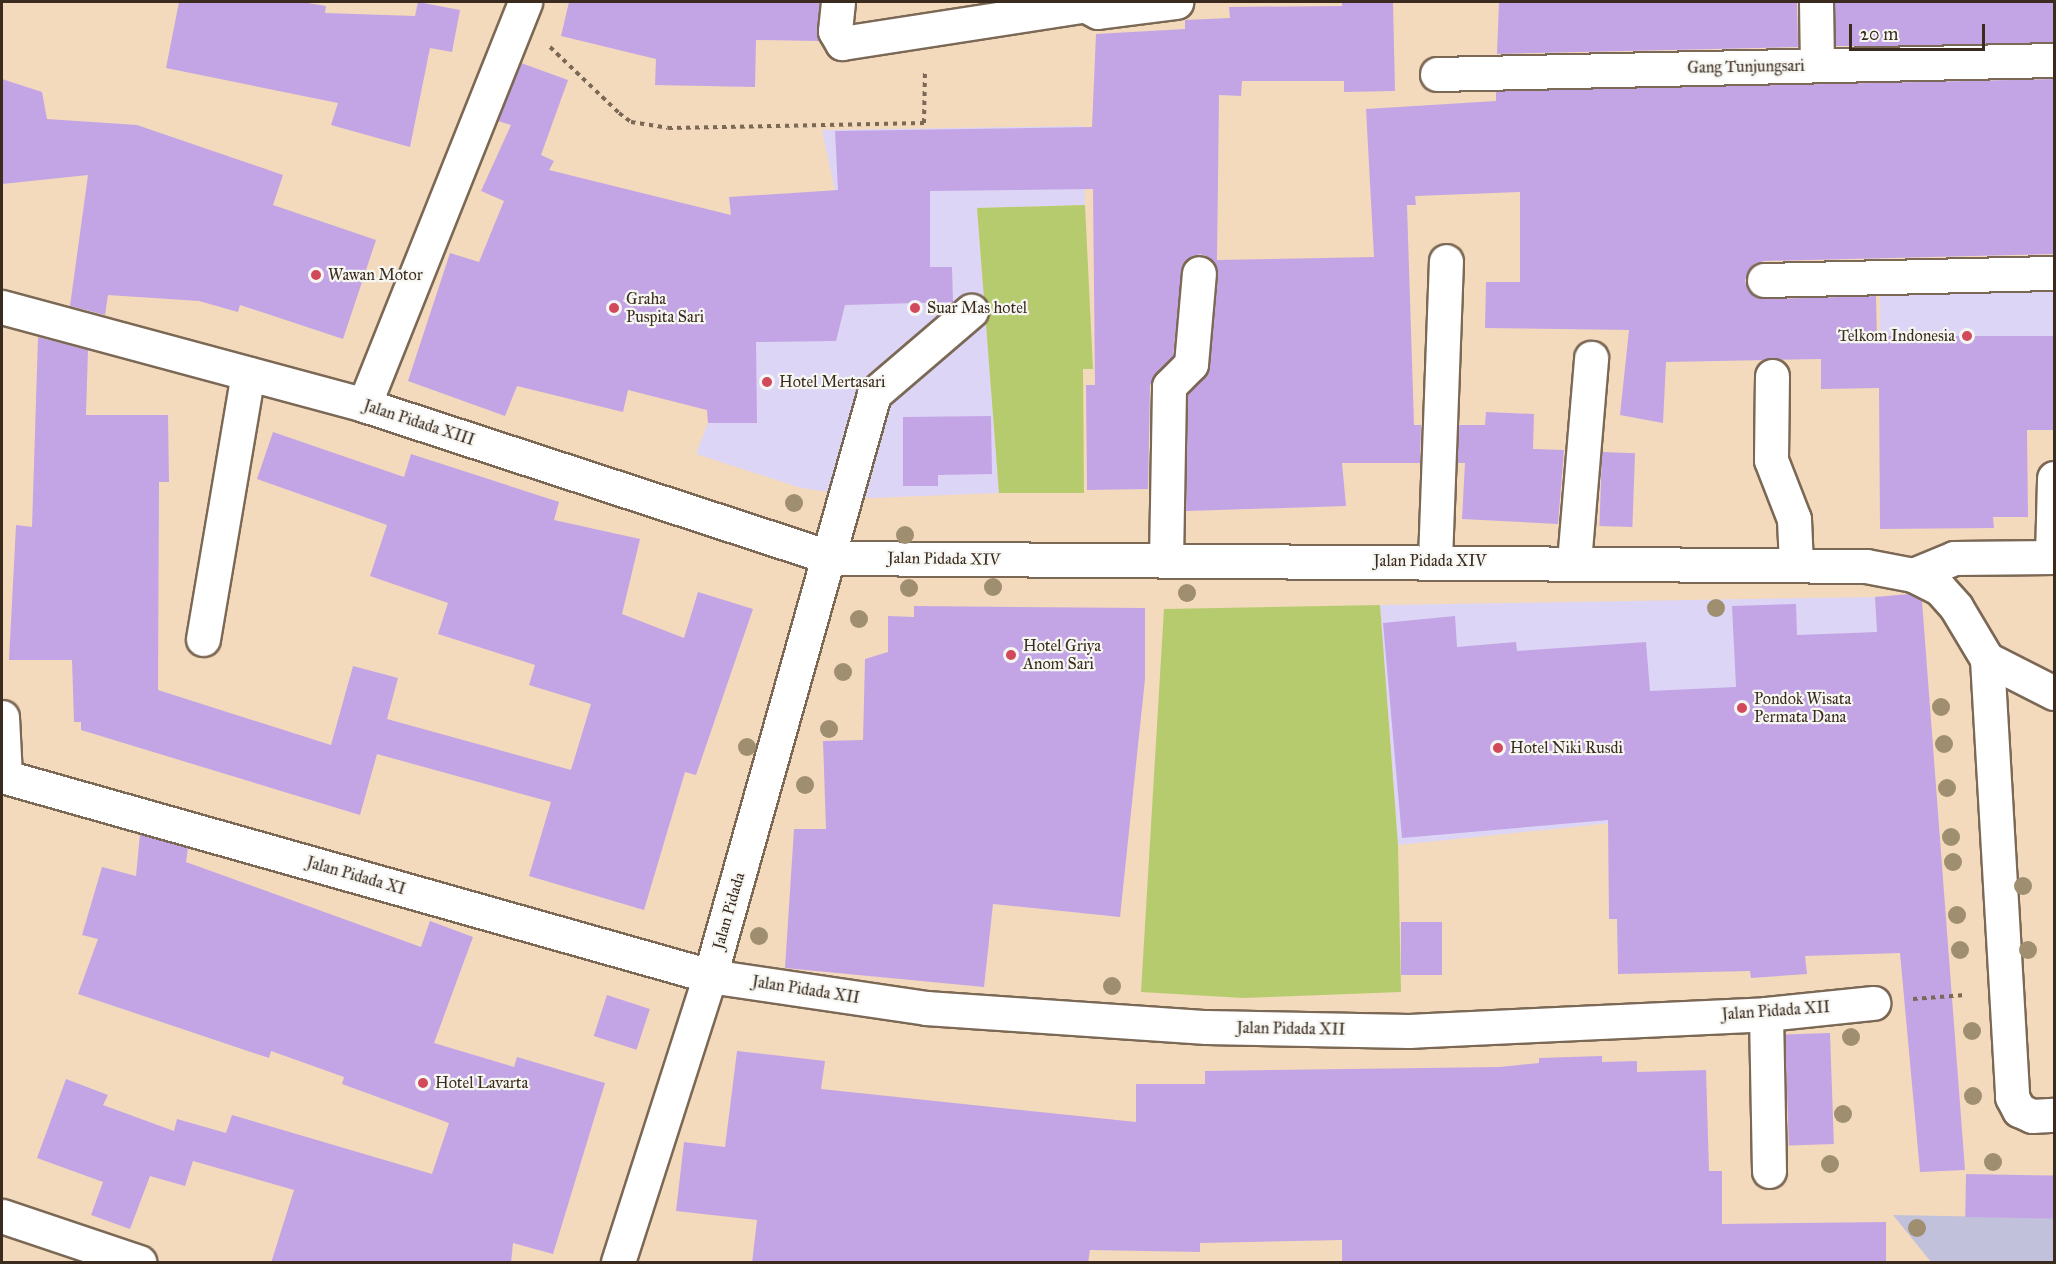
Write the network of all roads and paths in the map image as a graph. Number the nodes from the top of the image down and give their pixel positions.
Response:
1 (838, 2) edge
2 (1176, 2) edge
3 (1816, 2) edge
4 (1080, 4) edge
5 (522, 9) edge
6 (958, 12) edge
7 (926, 28) junction
8 (2055, 60) edge
9 (1817, 65) junction
10 (1437, 74) dead end
11 (1446, 261) dead end
12 (1199, 273) dead end
13 (2055, 273) edge
14 (1764, 280) dead end
15 (2, 307) edge
16 (971, 311) dead end
17 (1591, 357) dead end
18 (248, 374) junction
19 (1772, 376) dead end
20 (364, 405) junction
21 (2055, 478) edge
22 (2053, 557) edge
23 (832, 558) junction
24 (1435, 560) junction
25 (1166, 561) junction
26 (1574, 562) junction
27 (1796, 565) junction
28 (1913, 575) junction
29 (203, 639) dead end
30 (1987, 659) junction
31 (2055, 693) edge
32 (2, 717) edge
33 (3, 777) edge
34 (710, 976) junction
35 (2006, 991) junction
36 (1873, 1003) joint
37 (1766, 1014) junction
38 (2055, 1115) edge
39 (1768, 1171) dead end
40 (2, 1216) edge
41 (139, 1263) edge
42 (618, 1263) edge

1 - 7 street
2 - 4 street
3 - 9 street
4 - 6 street
5 - 7 path
5 - 20 street
6 - 7 street
8 - 9 street, Gang Tunjungsari
9 - 10 street, Gang Tunjungsari
11 - 24 street
12 - 25 street
13 - 14 street
15 - 18 street, Jalan Pidada XIII
16 - 23 street, Jalan Pidada
17 - 26 street
18 - 20 street, Jalan Pidada XIII
18 - 29 street
19 - 27 street
20 - 23 street, Jalan Pidada XIII
21 - 22 street
22 - 28 street
23 - 25 street, Jalan Pidada XIV
23 - 34 street, Jalan Pidada
24 - 25 street, Jalan Pidada XIV
24 - 26 street, Jalan Pidada XIV
26 - 27 street, Jalan Pidada XIV
27 - 28 street, Jalan Pidada XIV
28 - 30 street, Jalan Pidada XIV
30 - 31 street
30 - 35 street
32 - 33 street
33 - 34 street, Jalan Pidada XI
34 - 37 street, Jalan Pidada XII
34 - 42 street, Jalan Pidada
35 - 36 path
35 - 38 street
36 - 37 street, Jalan Pidada XII
37 - 39 street
40 - 41 street

